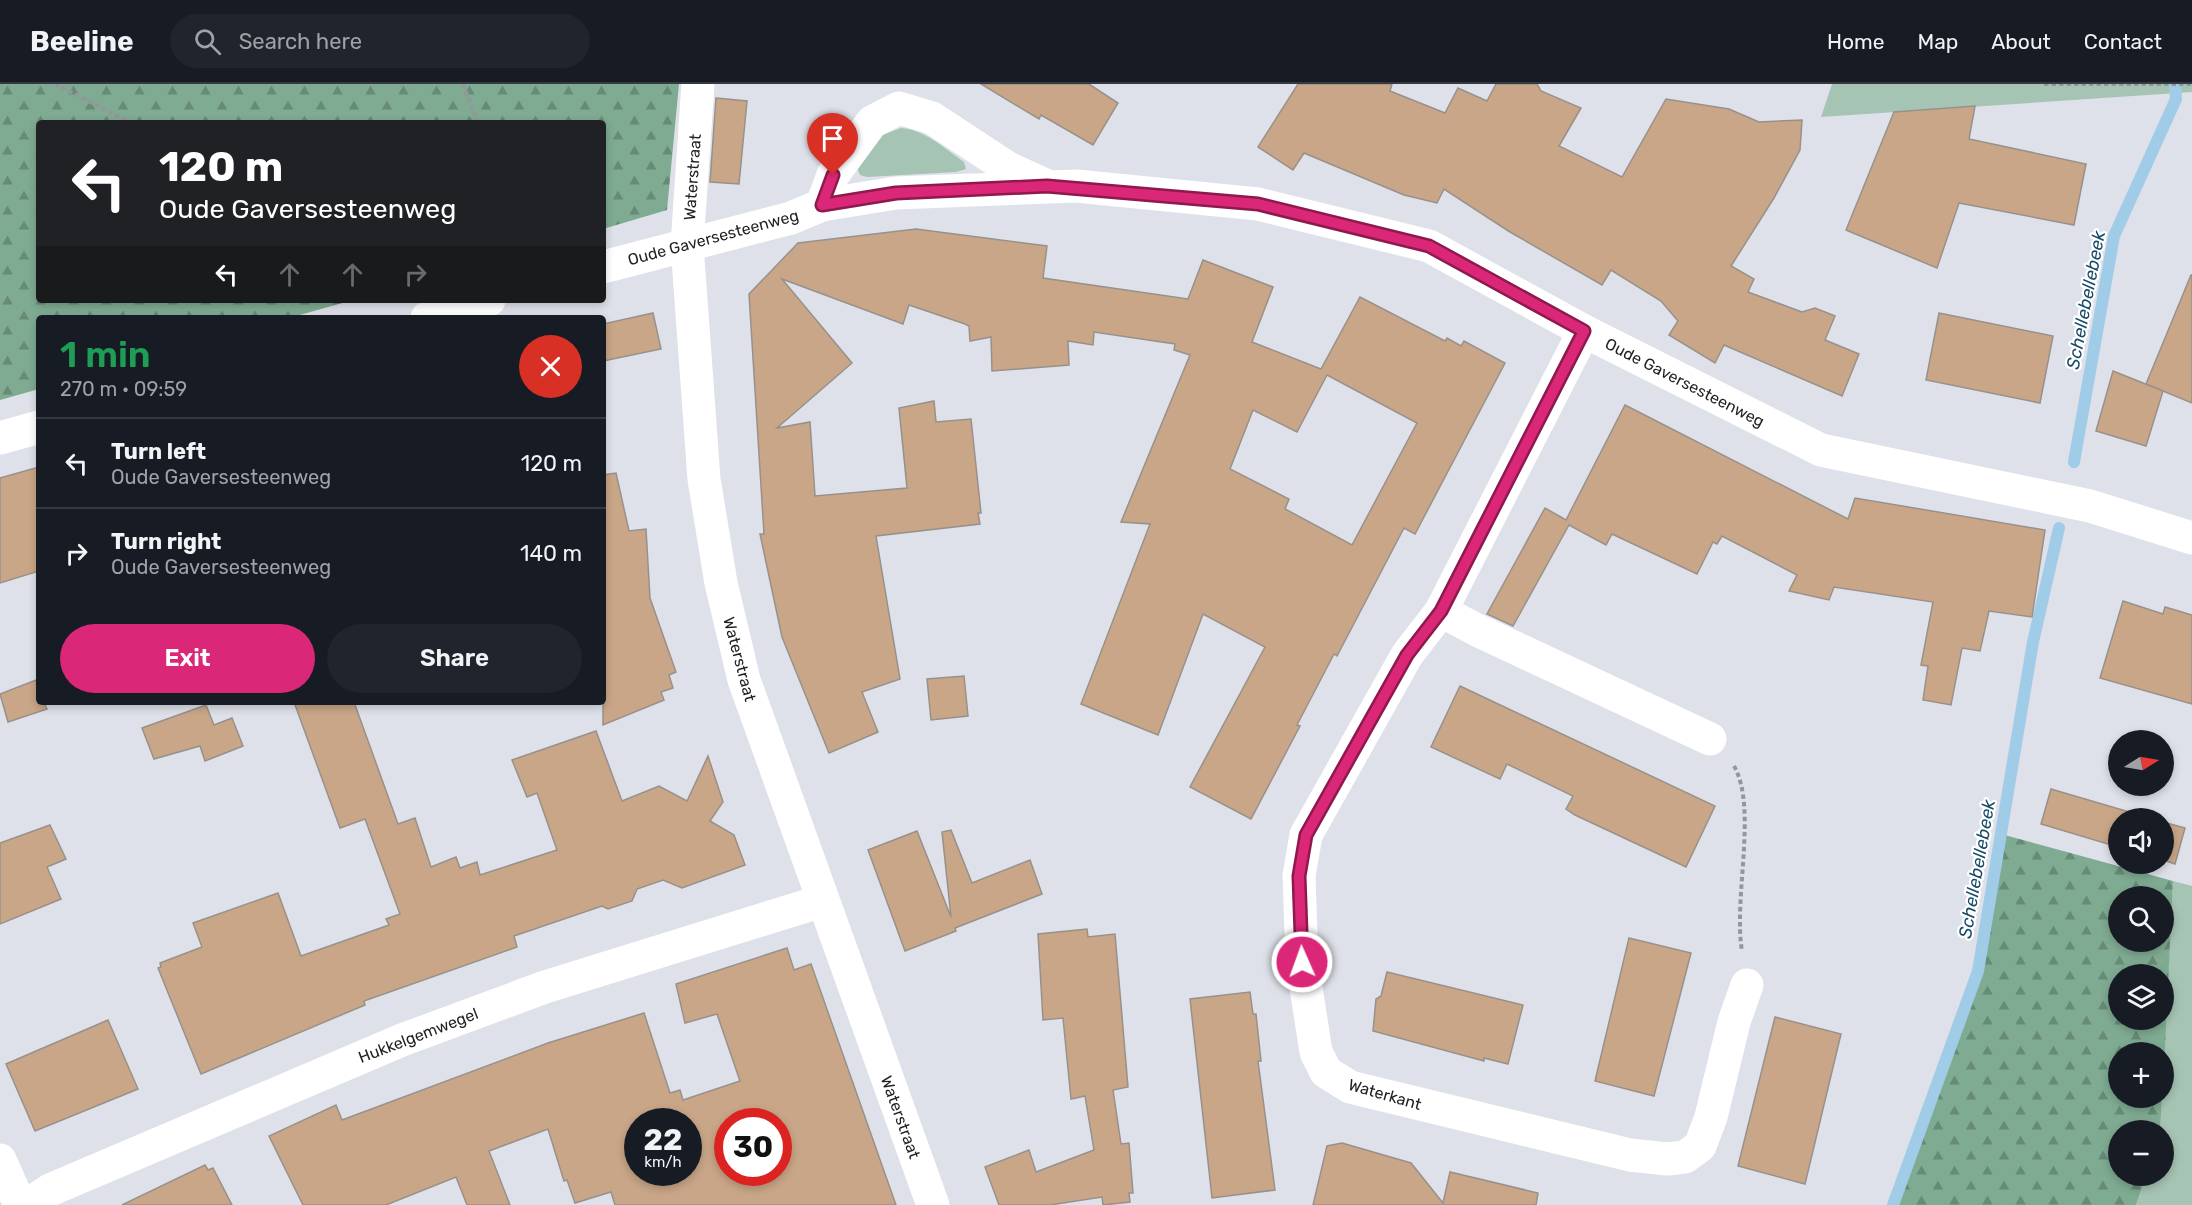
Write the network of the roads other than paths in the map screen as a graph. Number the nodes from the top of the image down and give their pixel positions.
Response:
1 (698, 84) edge
2 (1047, 186) junction
3 (822, 205) junction
4 (687, 245) junction
5 (606, 266) edge
6 (479, 303) edge
7 (437, 315) edge
8 (1584, 331) junction
9 (36, 428) edge
10 (0, 438) edge
11 (2192, 538) edge
12 (1441, 611) junction
13 (1710, 739) road end
14 (822, 901) junction
15 (1747, 985) road end
16 (0, 1160) edge
17 (20, 1205) edge
18 (27, 1205) edge
19 (933, 1205) edge

1 - 4 street, Waterstraat
2 - 3 street, Oude Gaversesteenweg
2 - 3 street, Oude Gaversesteenweg
2 - 8 street, Oude Gaversesteenweg
3 - 4 street, Oude Gaversesteenweg
4 - 5 street, Oude Gaversesteenweg
4 - 14 street, Waterstraat
6 - 7 street
8 - 11 street, Oude Gaversesteenweg
8 - 12 street, Waterkant
9 - 10 street
12 - 13 street
12 - 15 street, Waterkant
14 - 18 street, Hukkelgemwegel
14 - 19 street, Waterstraat
16 - 17 street

